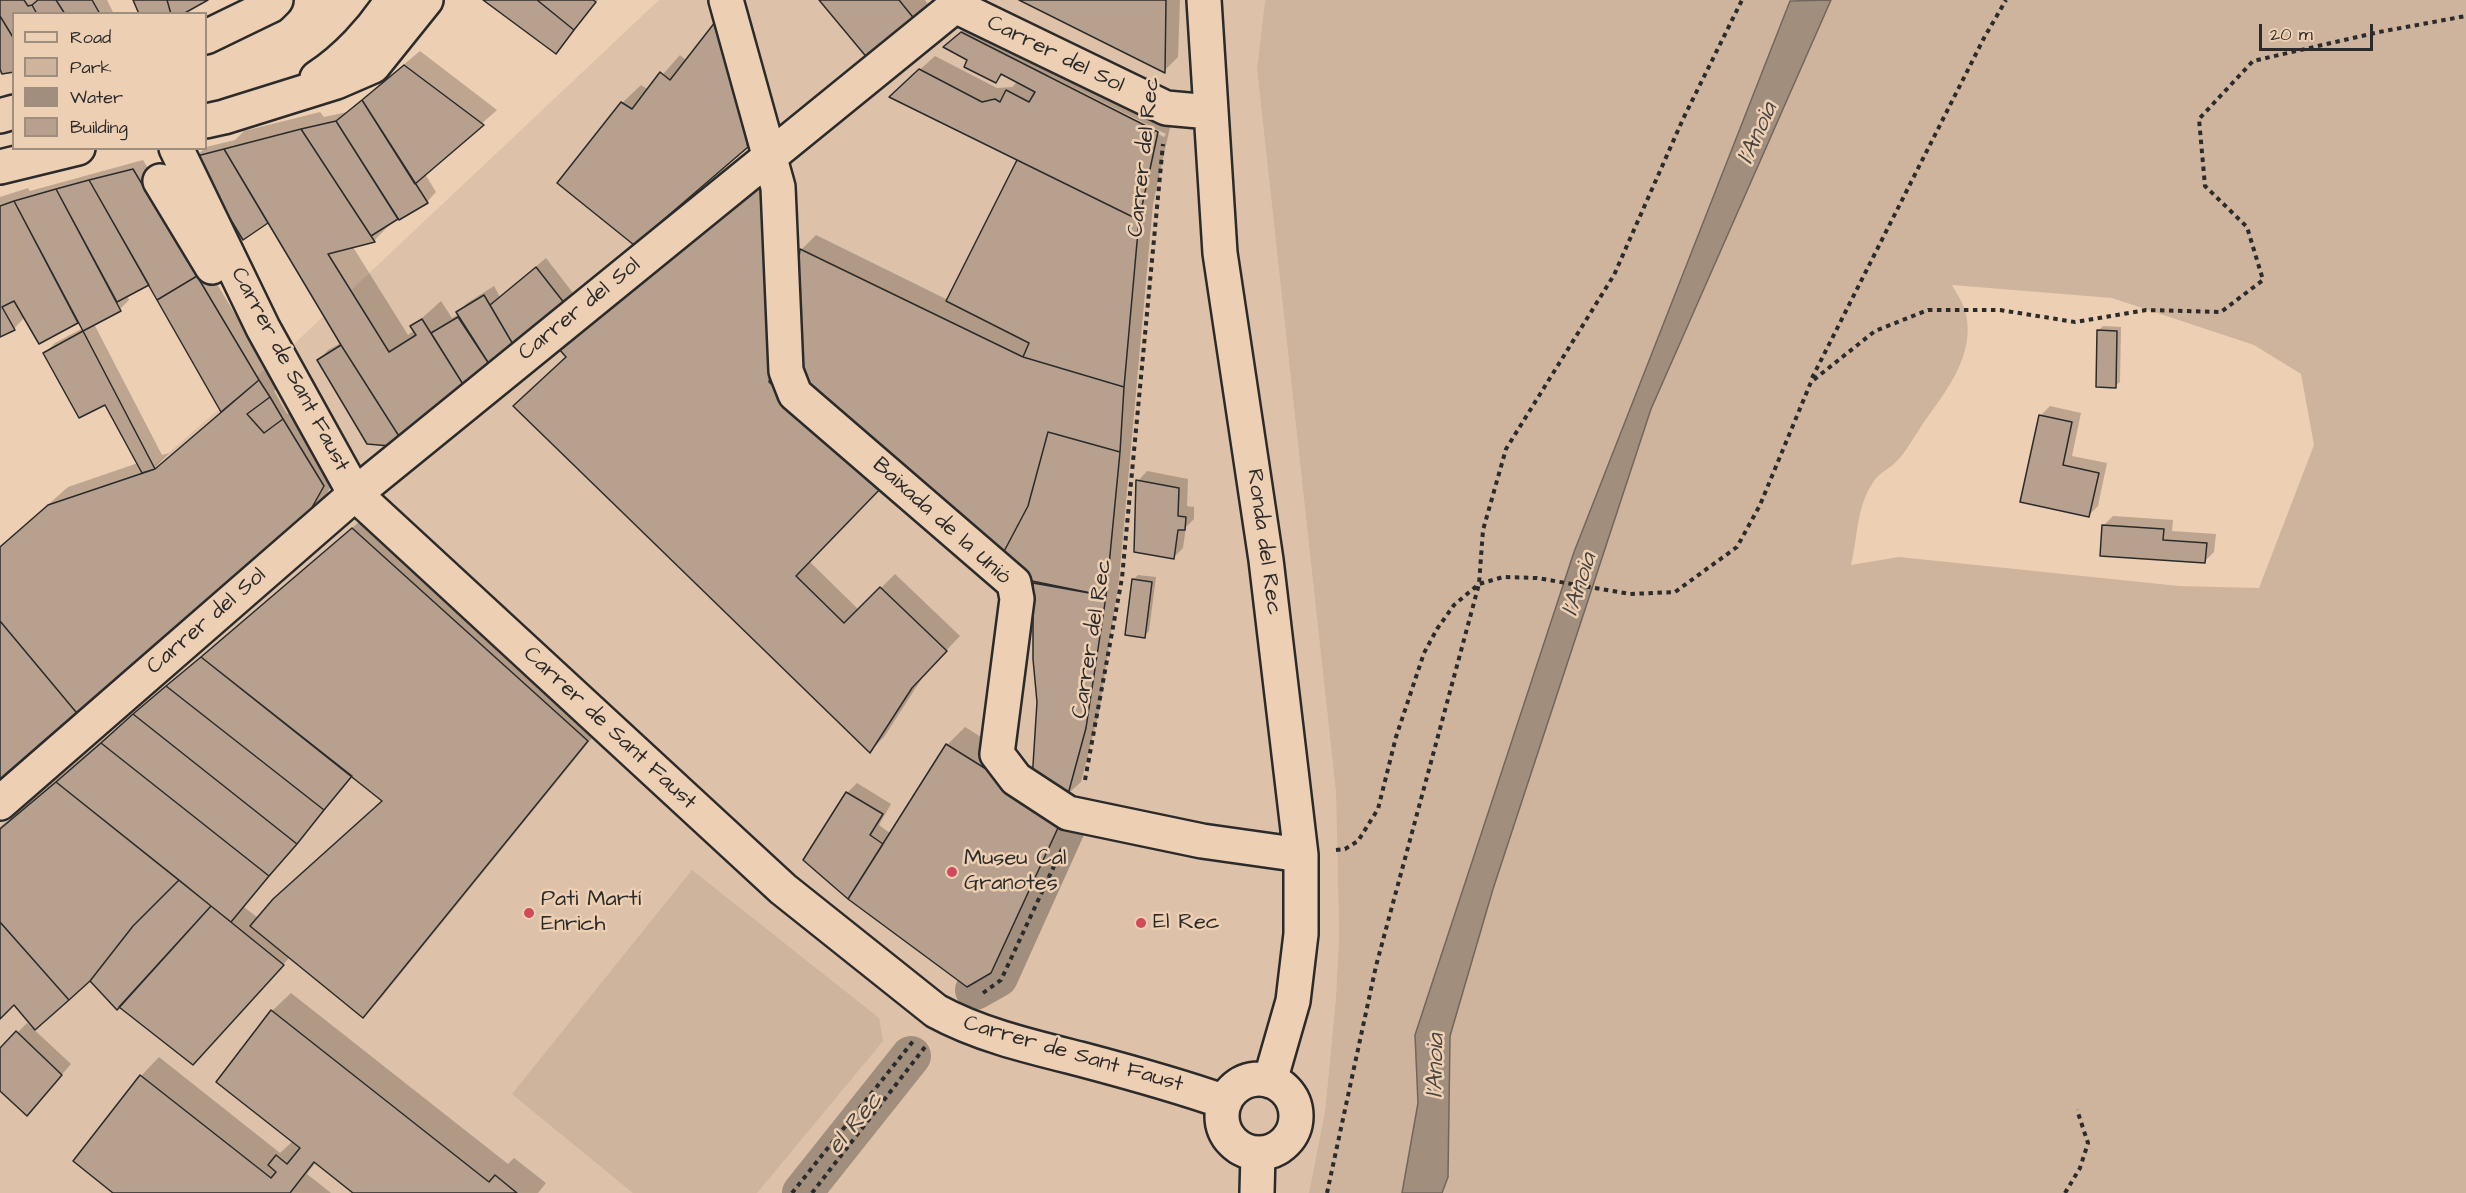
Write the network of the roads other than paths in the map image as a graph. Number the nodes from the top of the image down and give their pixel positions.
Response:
1 (276, 0) edge
2 (392, 0) edge
3 (426, 0) edge
4 (726, 0) edge
5 (1204, 0) edge
6 (207, 37) edge
7 (288, 98) junction
8 (1210, 112) junction
9 (207, 121) edge
10 (70, 150) edge
11 (177, 150) edge
12 (770, 156) junction
13 (0, 167) edge
14 (160, 181) dead end
15 (264, 328) junction
16 (355, 494) junction
17 (0, 803) edge
18 (1301, 855) junction
19 (1270, 1081) junction
20 (1225, 1102) junction
21 (1258, 1153) junction
22 (1257, 1193) edge

1 - 6 street
2 - 7 street
3 - 7 street
4 - 12 street, Baixada de la Unió
5 - 8 street, Ronda del Rec
7 - 9 street
8 - 12 street, Carrer del Sol
8 - 18 street, Ronda del Rec
10 - 13 street
11 - 15 street, Carrer de Sant Faust
12 - 16 street, Carrer del Sol
12 - 18 street, Baixada de la Unió
14 - 15 street
15 - 16 street, Carrer de Sant Faust
16 - 17 street, Carrer del Sol
16 - 20 street, Carrer de Sant Faust
18 - 19 street, Ronda del Rec
19 - 20 street
19 - 21 street
20 - 21 street
21 - 22 street

